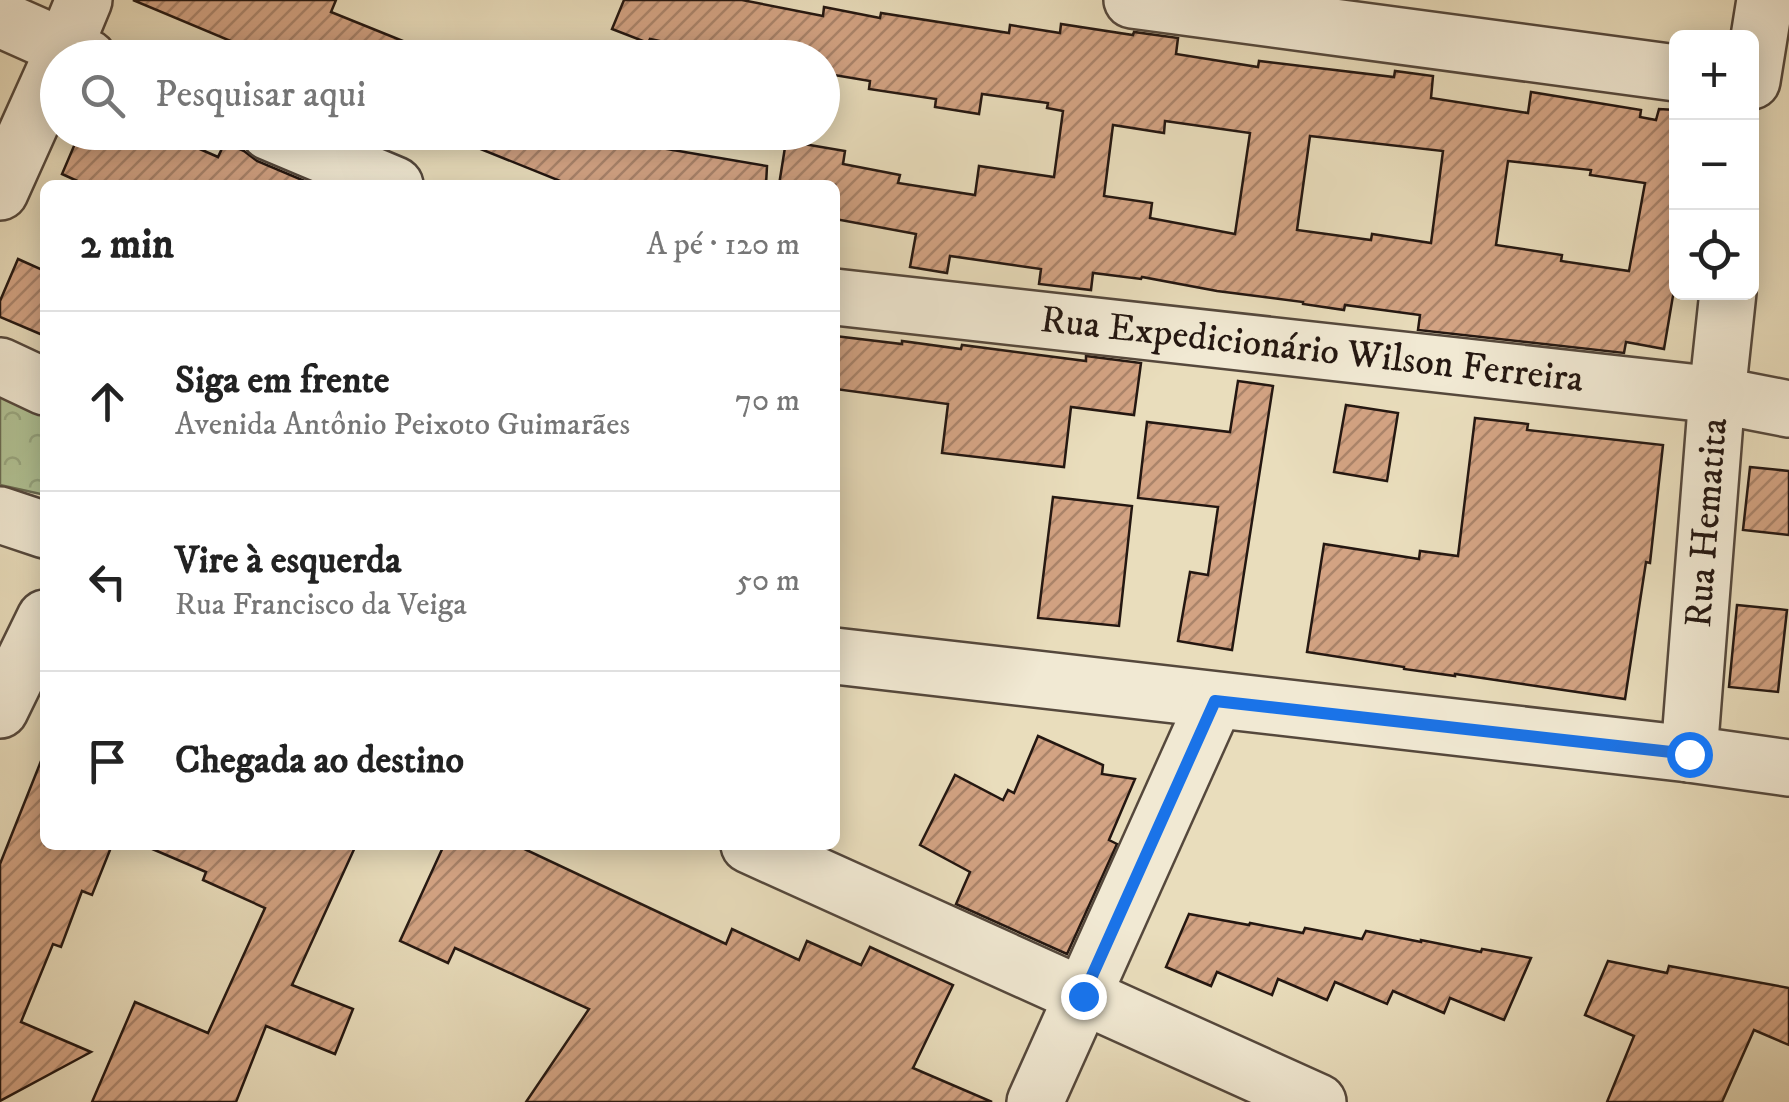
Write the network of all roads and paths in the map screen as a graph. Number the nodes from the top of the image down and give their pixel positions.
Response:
1 (1132, 0) edge
2 (1765, 0) edge
3 (0, 18) edge
4 (1759, 38) edge
5 (58, 40) edge
6 (1669, 72) edge
7 (1759, 83) edge
8 (1789, 88) edge
9 (40, 109) edge
10 (311, 150) edge
11 (383, 180) edge
12 (0, 192) edge
13 (840, 298) edge
14 (1727, 300) edge
15 (0, 366) edge
16 (40, 385) edge
17 (1717, 396) junction
18 (1789, 408) edge
19 (0, 515) edge
20 (40, 528) edge
21 (40, 628) edge
22 (840, 657) edge
23 (1215, 701) junction
24 (0, 710) edge
25 (1689, 754) junction
26 (1789, 768) edge
27 (760, 850) edge
28 (1083, 996) junction
29 (1035, 1102) edge
30 (1318, 1102) edge

1 - 6 street
2 - 4 street
3 - 5 street
7 - 8 street
9 - 12 street
10 - 11 street
13 - 17 street, Rua Expedicionário Wilson Ferreira
14 - 17 street, Rua Hematita
15 - 16 street
17 - 18 street, Rua Expedicionário Wilson Ferreira
17 - 25 street, Rua Hematita
19 - 20 street
21 - 24 street
22 - 23 street
23 - 25 street
23 - 28 street
25 - 26 street
27 - 28 street
28 - 29 street
28 - 30 street

